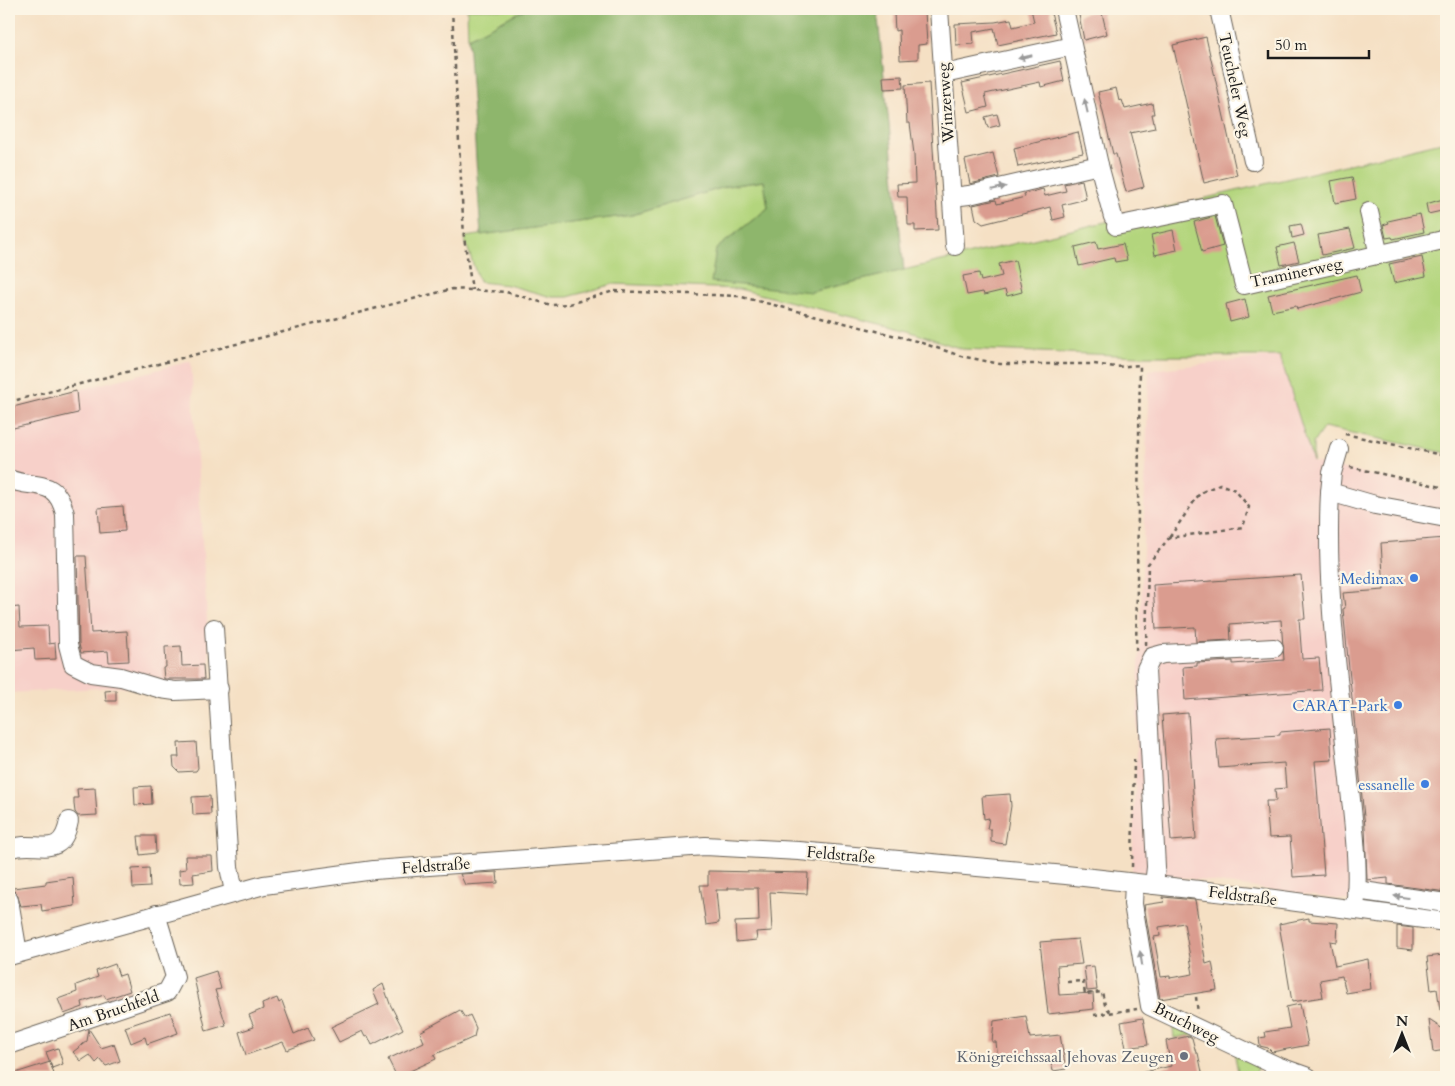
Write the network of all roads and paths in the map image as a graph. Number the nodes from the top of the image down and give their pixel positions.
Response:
1 (452, 9) edge
2 (939, 9) edge
3 (1064, 9) edge
4 (1219, 9) edge
5 (1309, 9) edge
6 (1301, 10) dead end
7 (1072, 46) junction
8 (944, 74) junction
9 (1253, 161) dead end
10 (1099, 165) junction
11 (952, 197) junction
12 (1369, 212) dead end
13 (1446, 237) edge
14 (955, 246) dead end
15 (1379, 255) junction
16 (472, 290) junction
17 (9, 402) edge
18 (1339, 449) junction
19 (1446, 456) edge
20 (9, 479) edge
21 (1446, 488) edge
22 (1330, 492) junction
23 (1446, 518) edge
24 (1170, 538) junction
25 (214, 628) dead end
26 (1274, 648) dead end
27 (1141, 662) junction
28 (219, 689) junction
29 (1134, 753) dead end
30 (69, 821) dead end
31 (9, 849) edge
32 (1133, 877) junction
33 (1154, 885) junction
34 (1356, 890) junction
35 (234, 892) junction
36 (9, 900) edge
37 (1446, 903) edge
38 (1355, 909) junction
39 (156, 914) junction
40 (1446, 922) edge
41 (14, 955) edge
42 (1067, 982) dead end
43 (1156, 1009) junction
44 (1111, 1012) junction
45 (1094, 1016) dead end
46 (9, 1045) edge
47 (1273, 1072) edge
48 (1308, 1077) edge

1 - 16 path
2 - 8 street, Winzerweg
3 - 7 street, Traminerweg
4 - 9 street, Teucheler Weg
5 - 6 path
7 -> 8 street
10 -> 7 street, Traminerweg
8 - 11 street, Winzerweg
11 -> 10 street
10 - 15 street, Traminerweg
11 - 14 street, Winzerweg
12 - 15 street
13 - 15 street, Traminerweg
16 - 17 path
16 - 27 path
18 - 19 path
18 - 21 path
18 - 22 street
20 - 28 street
22 - 23 street
22 - 34 street
24 - 24 path
24 - 27 path
25 - 28 street
26 - 27 street
27 - 33 street
28 - 35 street
29 - 32 path
30 - 31 street
32 - 33 street, Feldstraße
32 - 35 street, Feldstraße
43 -> 32 street, Bruchweg
33 - 38 street, Feldstraße
37 -> 34 street
34 - 38 street
35 - 39 street, Feldstraße
36 - 41 street
38 - 40 street, Feldstraße
39 - 41 street, Feldstraße
39 - 46 street, Am Bruchfeld
42 - 44 path
43 - 44 path
43 - 47 street, Bruchweg
44 - 45 path
47 - 48 street, Bruchweg

